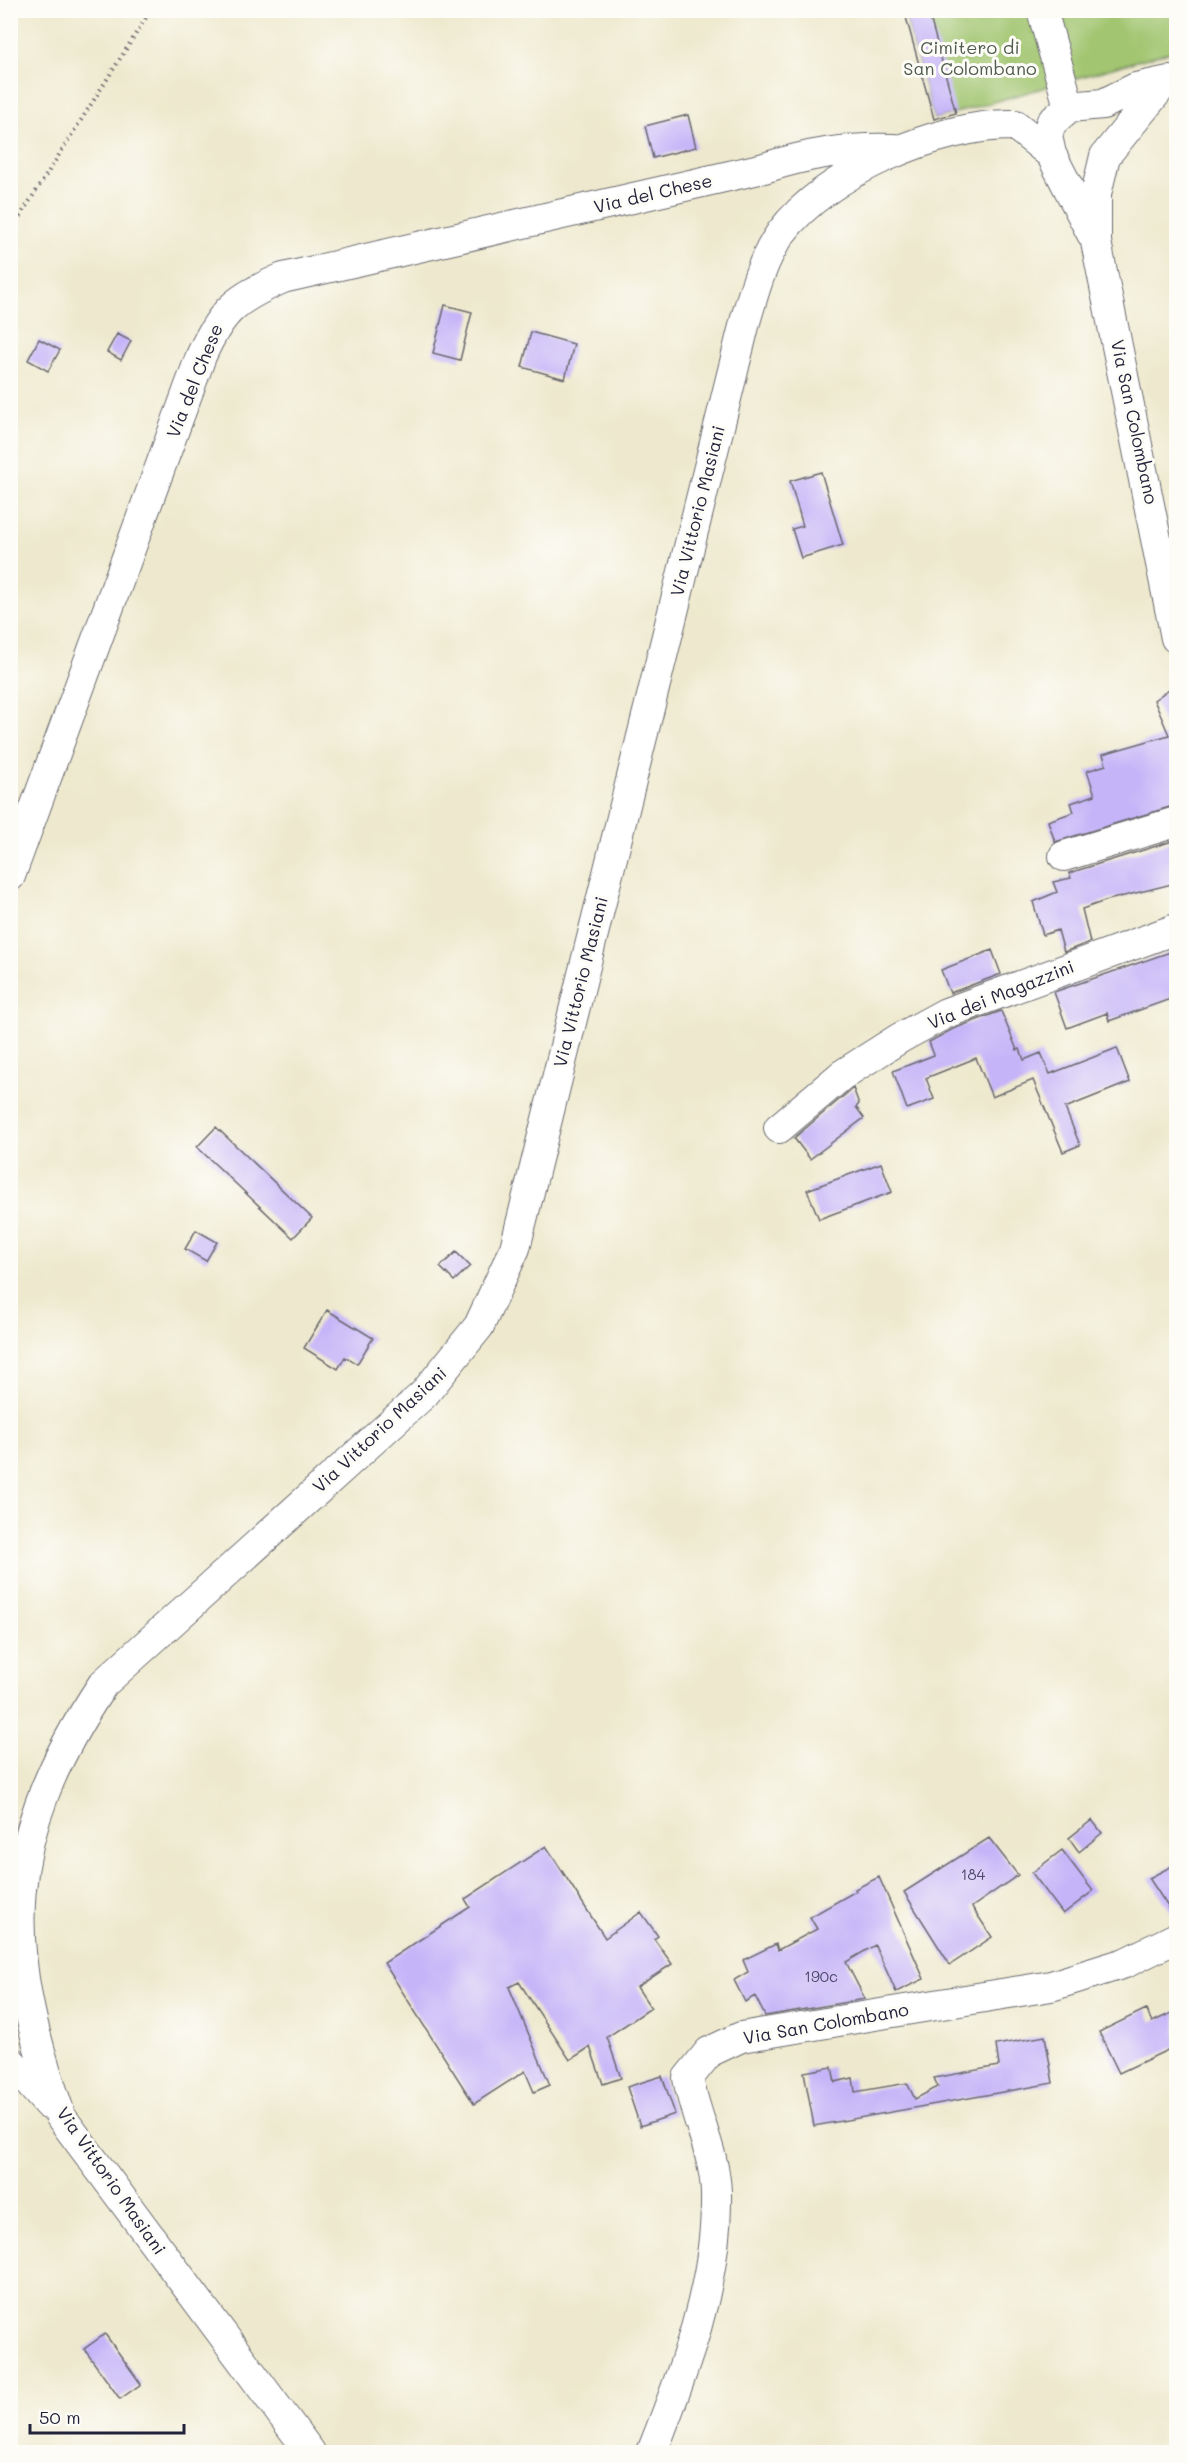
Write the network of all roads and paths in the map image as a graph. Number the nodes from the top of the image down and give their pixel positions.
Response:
1 (151, 10) edge
2 (1042, 10) edge
3 (1170, 81) edge
4 (1071, 109) junction
5 (1021, 127) junction
6 (903, 150) junction
7 (826, 152) junction
8 (1106, 153) junction
9 (1054, 159) junction
10 (764, 168) junction
11 (824, 191) junction
12 (10, 232) edge
13 (1096, 242) junction
14 (1176, 638) edge
15 (1176, 822) edge
16 (1064, 856) dead end
17 (10, 876) edge
18 (1176, 929) edge
19 (779, 1128) dead end
20 (1176, 1938) edge
21 (10, 2061) edge
22 (61, 2117) junction
23 (308, 2452) edge
24 (652, 2452) edge

1 - 12 path
2 - 4 street
3 - 4 street, Via San Colombano
3 - 8 street, Via San Colombano
4 - 5 street, Via del Chese
4 - 8 street, Via San Colombano
4 - 9 street, Via San Colombano
5 - 6 street, Via del Chese
5 - 9 street
6 - 7 street, Via del Chese
6 - 11 street, Via del Chese
7 - 10 street, Via del Chese
7 - 11 street
8 - 9 street, Via San Colombano
8 - 13 street, Via San Colombano
9 - 13 street, Via San Colombano
10 - 11 street
10 - 17 street, Via del Chese
11 - 22 street, Via Vittorio Masiani
13 - 14 street, Via San Colombano
15 - 16 street
18 - 19 street, Via dei Magazzini
20 - 24 street, Via San Colombano
21 - 22 street
22 - 23 street, Via Vittorio Masiani

